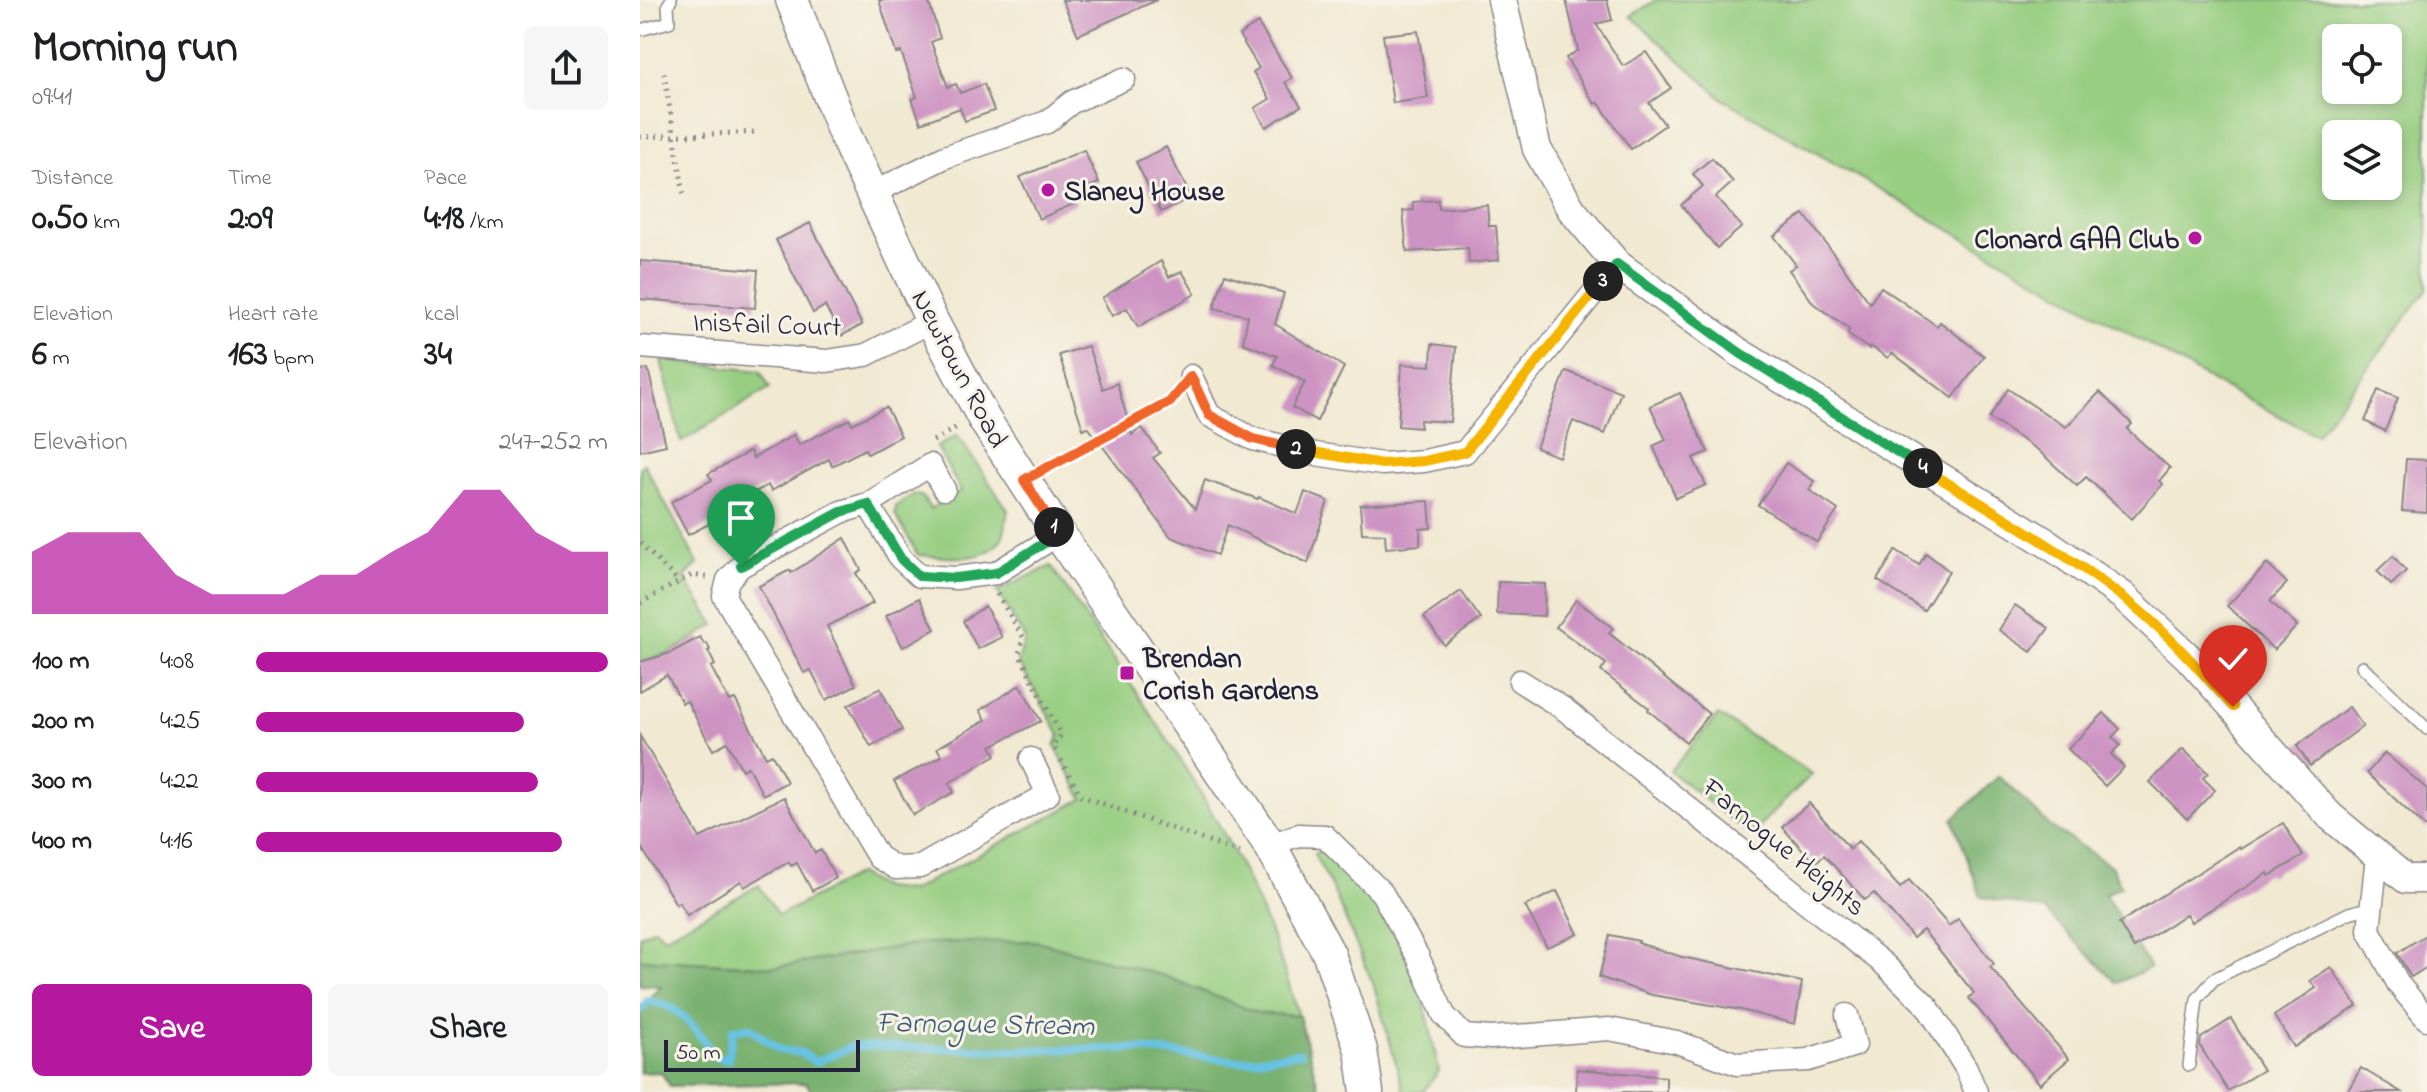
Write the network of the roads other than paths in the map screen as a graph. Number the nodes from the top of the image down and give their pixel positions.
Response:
1 (671, 0) edge
2 (792, 0) edge
3 (1502, 0) edge
4 (640, 30) edge
5 (1124, 79) dead end
6 (873, 193) junction
7 (1617, 264) junction
8 (932, 321) junction
9 (640, 347) edge
10 (1191, 376) road end
11 (944, 489) dead end
12 (868, 504) junction
13 (1059, 534) junction
14 (2362, 666) dead end
15 (1520, 681) dead end
16 (2427, 729) edge
17 (1031, 759) dead end
18 (1270, 845) junction
19 (2377, 856) junction
20 (2427, 879) edge
21 (2371, 907) junction
22 (1847, 1015) dead end
23 (2427, 1019) edge
24 (2189, 1065) dead end
25 (1367, 1092) edge
26 (1976, 1092) edge

1 - 4 lane
2 - 6 main road, Newtown Road
3 - 7 street
5 - 6 street
6 - 8 main road, Newtown Road
7 - 10 street
7 - 19 street
8 - 9 street, Inisfail Court
8 - 13 main road, Newtown Road
11 - 12 street
12 - 13 street
12 - 17 street
13 - 18 main road, Newtown Road
14 - 16 lane
15 - 26 street, Farnogue Heights
18 - 22 street
18 - 25 main road, Newtown Road
19 - 20 street
19 - 21 street
21 - 23 street
21 - 24 lane

